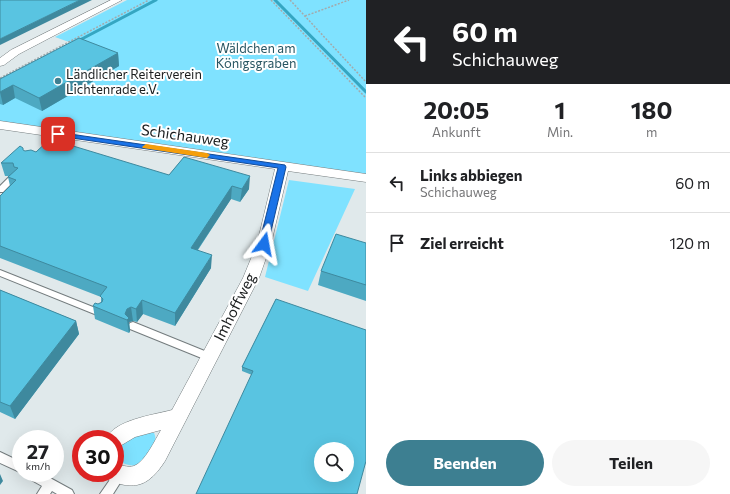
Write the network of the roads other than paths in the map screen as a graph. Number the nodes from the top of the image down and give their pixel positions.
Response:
1 (118, 0) edge
2 (0, 63) edge
3 (0, 125) edge
4 (282, 167) junction
5 (366, 178) edge
6 (12, 179) edge
7 (0, 190) edge
8 (0, 273) edge
9 (100, 313) edge
10 (134, 326) dead end
11 (209, 357) junction
12 (177, 417) junction
13 (124, 434) edge
14 (0, 457) edge
15 (12, 463) edge
16 (124, 477) edge
17 (46, 482) edge
18 (113, 482) edge
19 (50, 484) junction
20 (43, 494) edge
21 (68, 494) edge
22 (106, 494) edge

1 - 2 street
3 - 4 street, Schichauweg
4 - 5 street, Schichauweg
4 - 11 street, Imhoffweg
6 - 7 lane
8 - 9 lane
10 - 11 lane
11 - 12 street, Imhoffweg
12 - 13 street
12 - 16 street, Imhoffweg
14 - 15 lane
17 - 19 lane
18 - 22 lane
19 - 20 lane
19 - 21 lane

